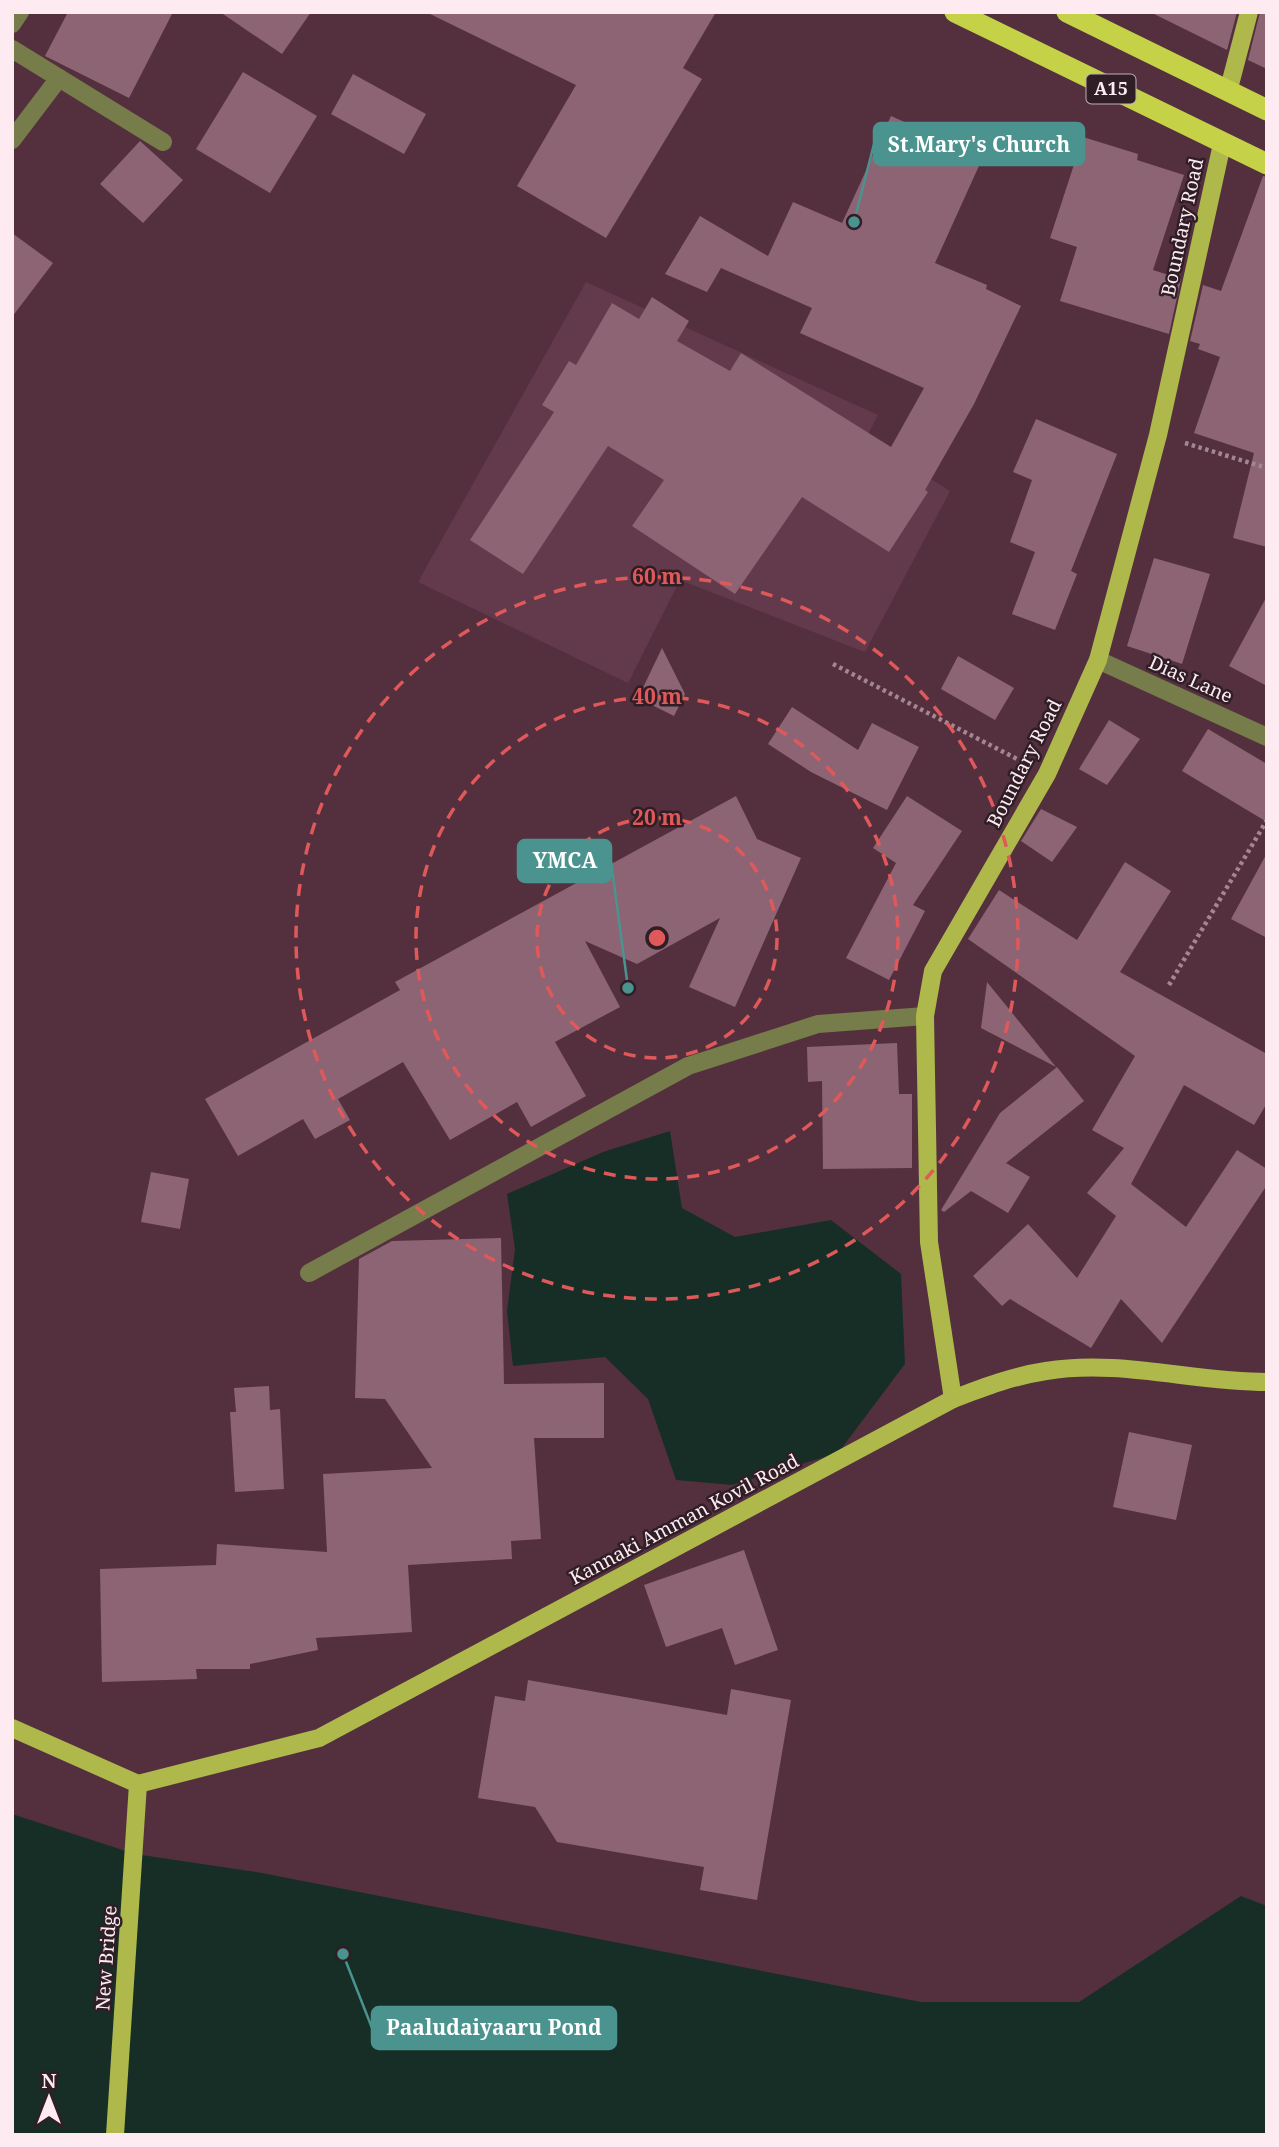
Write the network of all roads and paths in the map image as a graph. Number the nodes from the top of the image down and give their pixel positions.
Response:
1 (20, 12) edge
2 (956, 12) edge
3 (1067, 12) edge
4 (1249, 12) edge
5 (12, 24) edge
6 (12, 49) edge
7 (59, 78) junction
8 (1227, 92) junction
9 (1267, 110) edge
10 (12, 140) edge
11 (163, 142) dead end
12 (1222, 144) junction
13 (1267, 164) edge
14 (1158, 435) junction
15 (1267, 468) edge
16 (1098, 660) junction
17 (833, 664) dead end
18 (1267, 737) edge
19 (1047, 774) junction
20 (1267, 820) edge
21 (1169, 985) dead end
22 (925, 1016) junction
23 (309, 1273) dead end
24 (1267, 1382) edge
25 (953, 1399) junction
26 (12, 1728) edge
27 (138, 1784) junction
28 (115, 2135) edge

1 - 5 street
2 - 12 highway, A15
3 - 8 highway, A15
4 - 8 main road
6 - 7 street
7 - 10 street
7 - 11 street
8 - 9 highway, A15
12 - 13 highway, A15
12 - 14 main road, Boundary Road
14 - 15 path
14 - 16 main road, Boundary Road
16 - 18 street, Dias Lane
16 - 19 main road, Boundary Road
17 - 19 path
19 - 22 main road, Boundary Road
20 - 21 path
22 - 23 street
22 - 25 main road, Boundary Road
24 - 25 main road, Kannaki Amman Kovil Road
25 - 27 main road, Kannaki Amman Kovil Road
26 - 27 main road
27 - 28 main road, New Bridge

